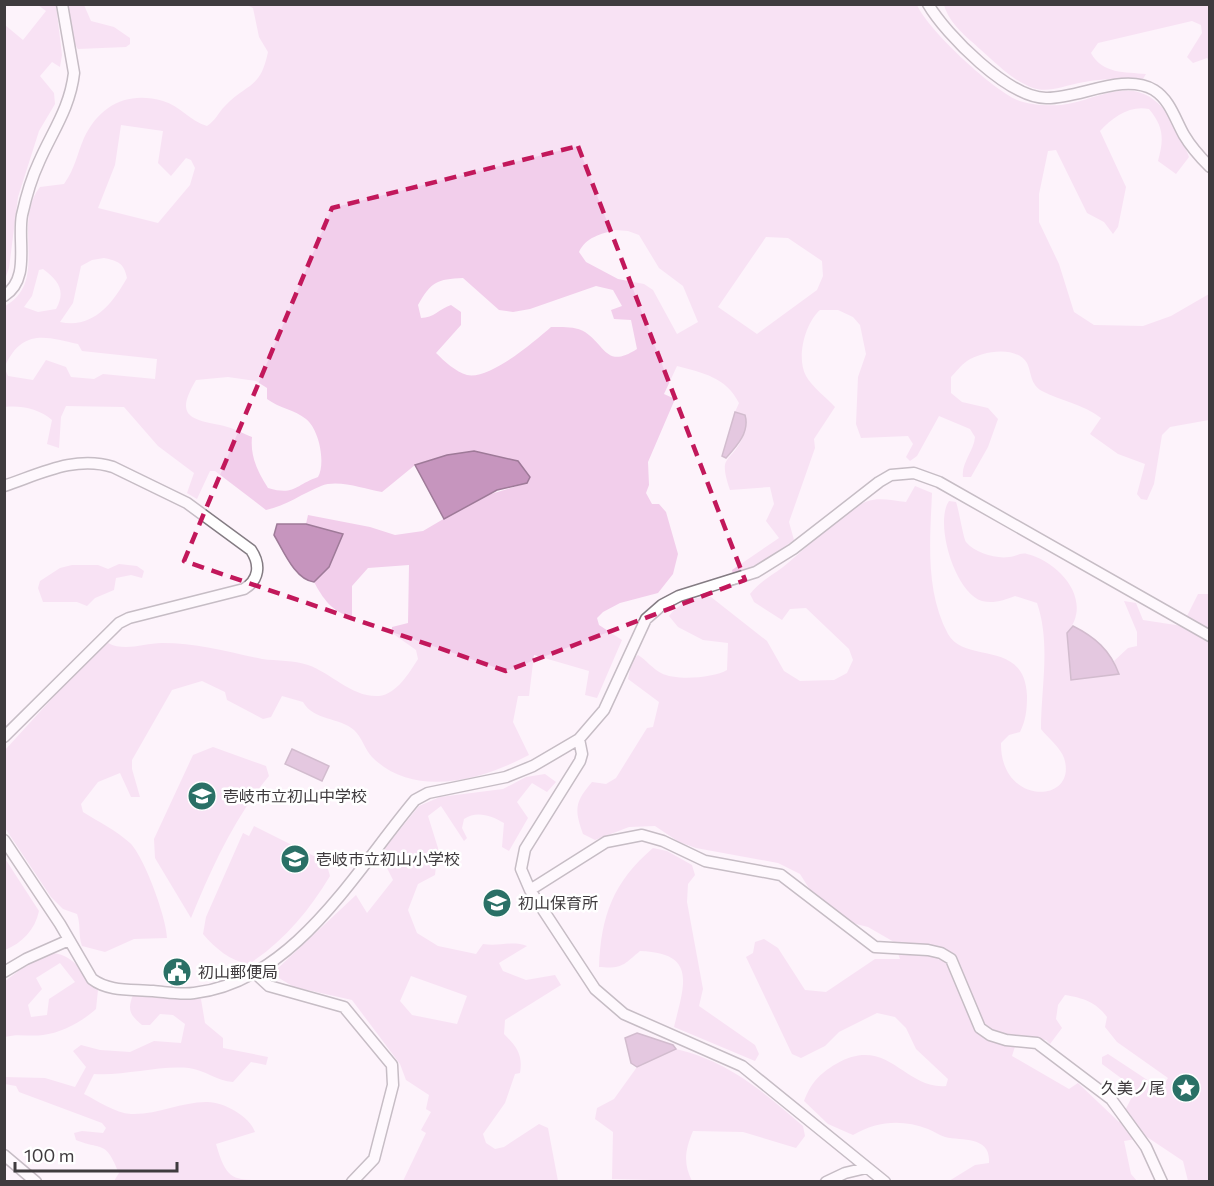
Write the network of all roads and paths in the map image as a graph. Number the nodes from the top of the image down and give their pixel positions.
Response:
1 (62, 4) edge
2 (928, 4) edge
3 (1209, 167) edge
4 (4, 296) edge
5 (4, 486) edge
6 (1209, 636) edge
7 (4, 737) edge
8 (579, 739) junction
9 (4, 840) edge
10 (530, 890) junction
11 (69, 940) junction
12 (4, 972) edge
13 (256, 974) junction
14 (4, 1155) edge
15 (866, 1168) junction
16 (36, 1182) edge
17 (352, 1182) edge
18 (826, 1182) edge
19 (885, 1182) edge
20 (1162, 1182) edge

1 - 4 street
2 - 3 street
5 - 7 street
6 - 8 street
8 - 10 street
8 - 13 street
9 - 11 street
10 - 15 street
10 - 20 street
11 - 12 street
11 - 13 street
13 - 17 street
14 - 16 street
15 - 18 street
15 - 19 street

